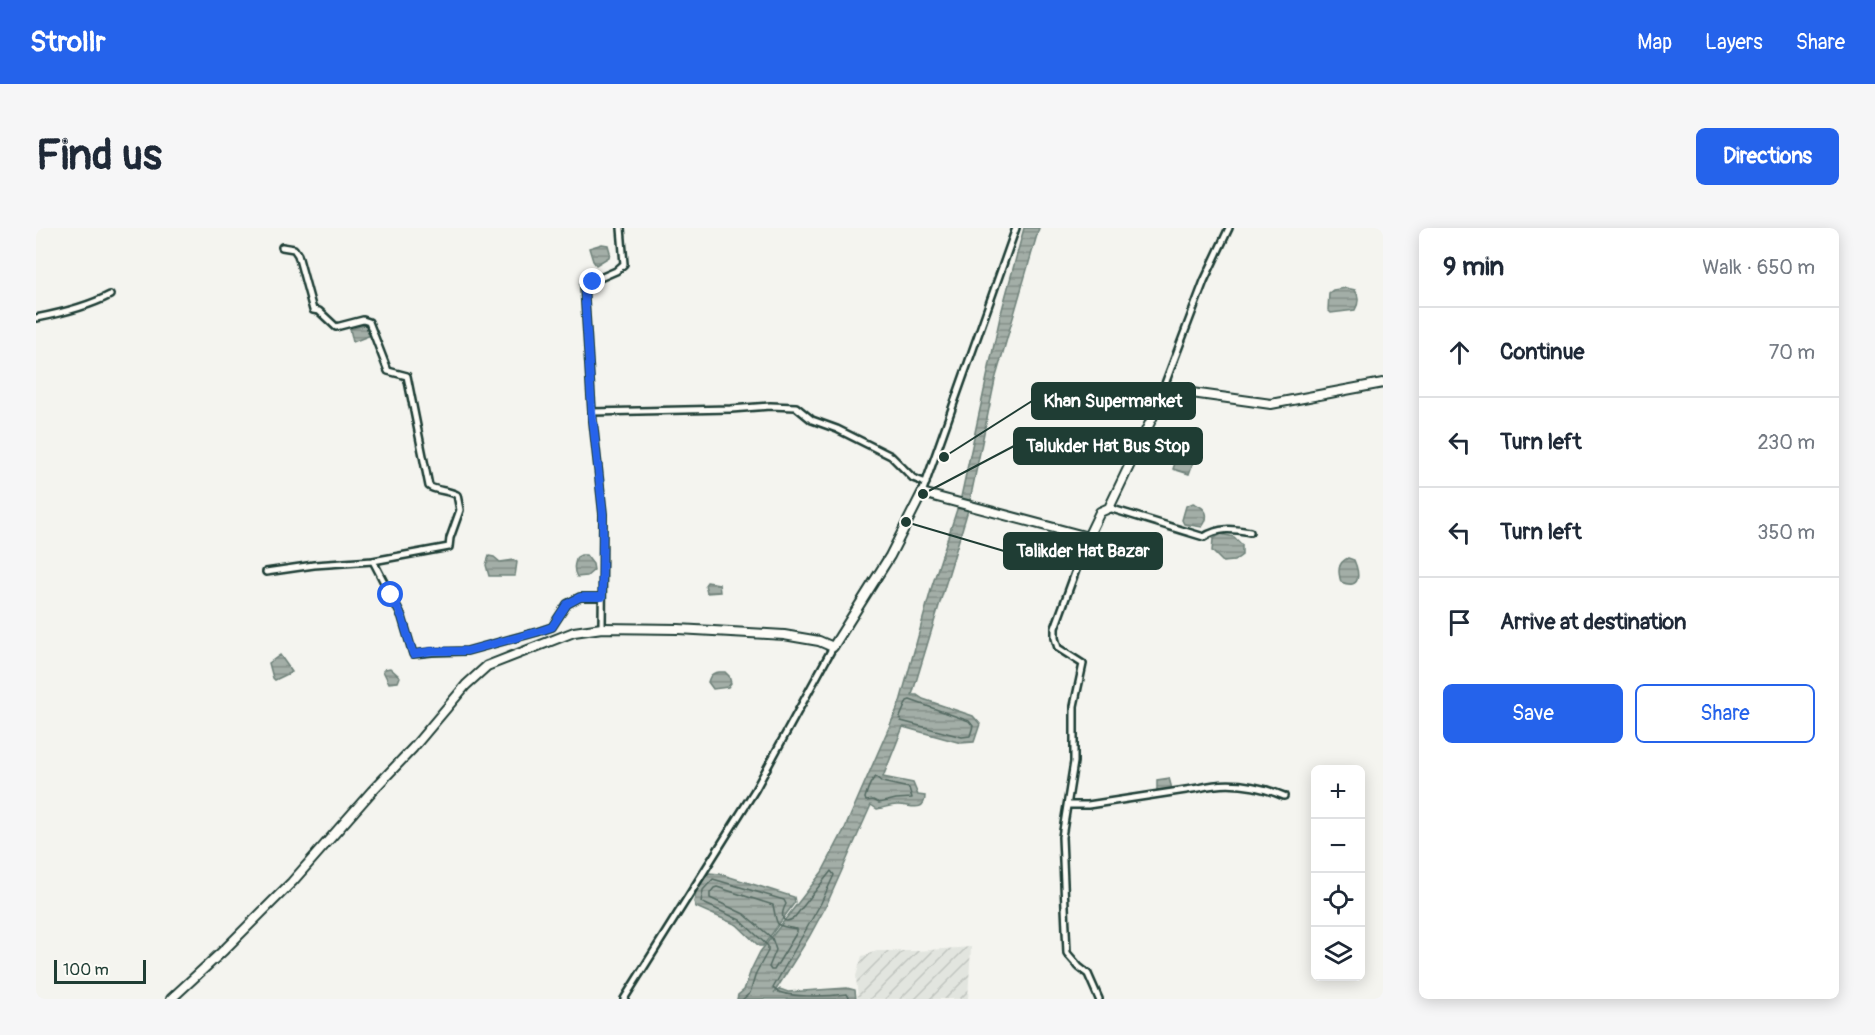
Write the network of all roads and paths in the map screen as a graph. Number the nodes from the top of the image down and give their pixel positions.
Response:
1 (621, 228) edge
2 (1016, 228) edge
3 (1229, 228) edge
4 (282, 247) dead end
5 (110, 295) dead end
6 (36, 318) edge
7 (1383, 383) edge
8 (1163, 389) junction
9 (592, 412) junction
10 (926, 483) junction
11 (922, 493) junction
12 (1109, 508) junction
13 (1250, 532) dead end
14 (1088, 537) junction
15 (373, 561) junction
16 (266, 572) dead end
17 (602, 597) junction
18 (602, 628) junction
19 (833, 647) junction
20 (1284, 796) dead end
21 (1068, 804) junction
22 (171, 999) edge
23 (624, 999) edge
24 (1099, 999) edge

1 - 9 street
2 - 10 street
3 - 8 street
4 - 15 street
5 - 6 street
7 - 8 main road
8 - 12 main road
9 - 10 street
9 - 17 street
10 - 11 street
11 - 14 main road
11 - 19 main road
12 - 13 street
12 - 14 main road
14 - 21 street
15 - 16 street
15 - 17 street
17 - 18 street
18 - 19 main road
18 - 22 main road
19 - 23 street
20 - 21 street
21 - 24 street

